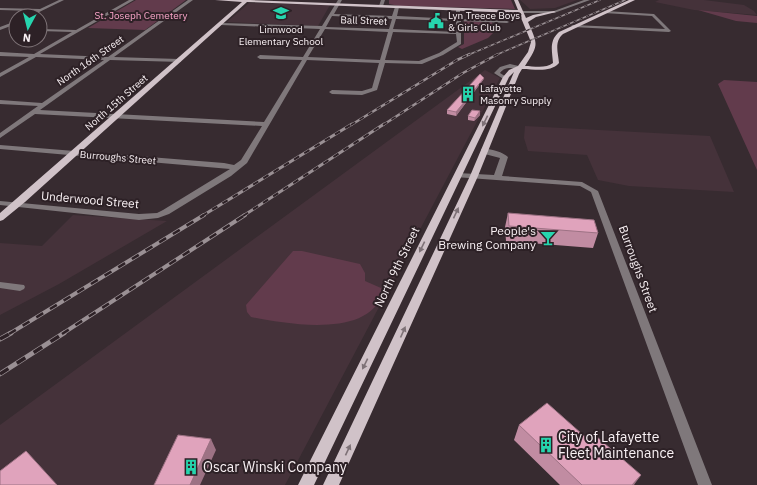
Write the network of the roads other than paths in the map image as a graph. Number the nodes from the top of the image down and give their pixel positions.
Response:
1 (62, 0) edge
2 (132, 0) edge
3 (191, 0) edge
4 (217, 0) edge
5 (236, 0) edge
6 (383, 0) edge
7 (516, 0) edge
8 (588, 0) edge
9 (633, 0) edge
10 (246, 1) junction
11 (288, 1) edge
12 (338, 2) edge
13 (381, 6) junction
14 (397, 7) junction
15 (569, 7) junction
16 (45, 8) edge
17 (458, 9) junction
18 (522, 12) junction
19 (554, 12) junction
20 (605, 12) junction
21 (623, 14) junction
22 (331, 15) junction
23 (394, 18) junction
24 (625, 19) dead end
25 (458, 20) junction
26 (525, 21) junction
27 (507, 22) dead end
28 (221, 24) junction
29 (573, 26) junction
30 (323, 28) junction
31 (48, 30) edge
32 (390, 30) junction
33 (77, 32) junction
34 (459, 33) junction
35 (0, 54) edge
36 (34, 56) junction
37 (260, 57) dead end
38 (108, 59) junction
39 (305, 59) junction
40 (179, 61) junction
41 (382, 62) junction
42 (520, 67) junction
43 (0, 75) edge
44 (332, 92) dead end
45 (0, 102) edge
46 (44, 105) junction
47 (34, 112) junction
48 (117, 116) junction
49 (266, 124) junction
50 (0, 136) edge
51 (0, 147) edge
52 (484, 151) junction
53 (74, 154) junction
54 (236, 168) junction
55 (458, 175) junction
56 (474, 176) junction
57 (497, 178) junction
58 (0, 203) edge
59 (18, 204) junction
60 (0, 218) edge
61 (0, 285) edge
62 (20, 287) dead end
63 (306, 485) edge
64 (331, 485) edge
65 (706, 485) edge

1 - 16 street
2 - 33 street
3 - 38 street, North 16th Street
4 - 5 main road
5 - 10 main road
6 - 13 street
7 - 18 main road, North 9th Street
8 - 15 street
9 - 20 main road
10 - 11 main road
10 - 28 main road, North 15th Street
11 - 12 main road
12 - 13 main road
12 - 22 street, Underwood Street
13 - 14 main road
14 - 17 main road
14 - 23 street
15 - 18 street
15 - 19 street
17 - 18 main road
17 - 25 street
18 - 19 street
18 - 26 main road, North 9th Street
19 - 26 main road
20 - 21 street
20 - 29 main road
21 - 24 street
21 - 29 street
22 - 23 street
22 - 30 street, Underwood Street
23 - 25 street
23 - 32 street
25 - 27 street
25 - 34 street
26 - 42 main road, North 9th Street
28 - 30 street, Ball Street
28 - 40 main road, North 15th Street
29 - 42 main road
30 - 32 street, Ball Street
30 - 39 street, Underwood Street
31 - 33 street
32 - 34 street, Ball Street
32 - 41 street
33 - 36 street
34 - 41 street
35 - 36 street
36 - 38 street
36 - 43 street
37 - 39 street
38 - 40 street
38 - 46 street, North 16th Street
39 - 41 street
39 - 49 street, Underwood Street
40 - 48 main road, North 15th Street
41 - 44 street
42 - 52 main road, North 9th Street
42 -> 55 main road, North 9th Street
45 - 46 street
46 - 47 street, North 16th Street
47 - 48 street
47 - 50 street, North 16th Street
48 - 49 street
48 - 53 main road, North 15th Street
49 - 54 street, Underwood Street
51 - 53 street, Burroughs Street
52 - 56 main road, North 9th Street
52 - 57 street
53 - 54 street, Burroughs Street
53 - 59 main road, North 15th Street
54 - 59 street, Underwood Street
55 - 56 street, Burroughs Street
55 -> 63 main road, North 9th Street
56 - 57 street, Burroughs Street
64 -> 56 main road, North 9th Street
57 - 65 street, Burroughs Street
58 - 59 street, Underwood Street
59 - 60 main road, North 15th Street
61 - 62 street

